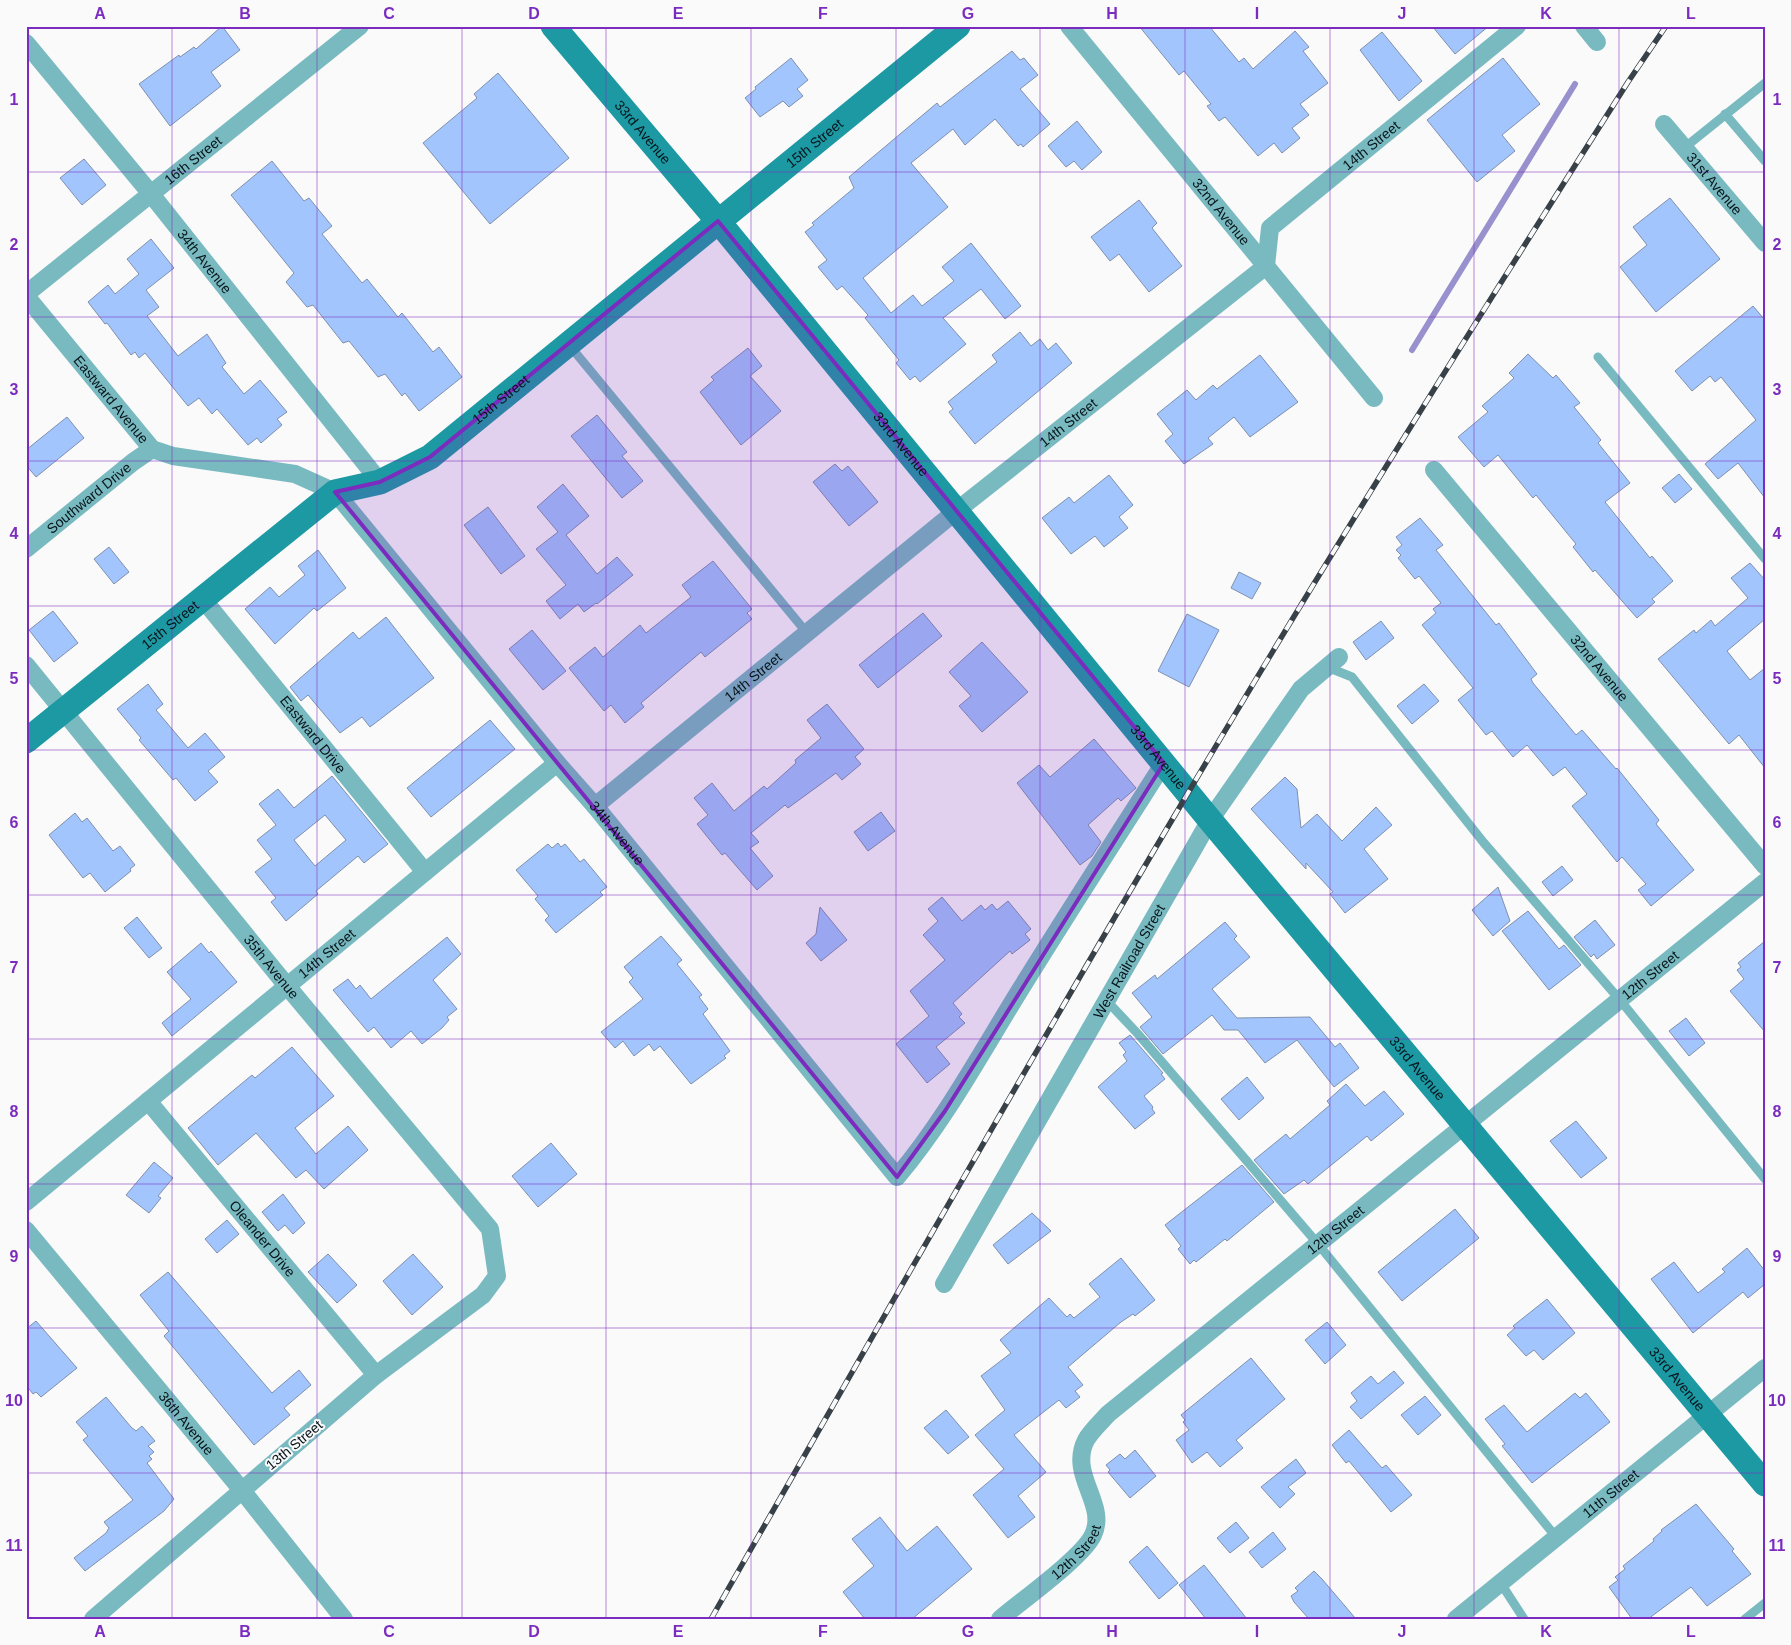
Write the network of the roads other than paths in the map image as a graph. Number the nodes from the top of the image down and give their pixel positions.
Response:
1 (360, 26) edge
2 (553, 26) edge
3 (958, 26) edge
4 (1069, 26) edge
5 (1517, 26) edge
6 (1584, 26) edge
7 (1597, 42) dead end
8 (26, 43) edge
9 (1765, 83) edge
10 (1725, 114) junction
11 (1664, 124) dead end
12 (1684, 148) junction
13 (1765, 161) edge
14 (151, 194) junction
15 (718, 221) junction
16 (1764, 241) edge
17 (1266, 266) junction
18 (26, 295) edge
19 (568, 344) junction
20 (1598, 356) dead end
21 (1374, 398) dead end
22 (152, 449) junction
23 (1434, 470) dead end
24 (380, 482) junction
25 (335, 492) junction
26 (956, 512) junction
27 (26, 549) edge
28 (1765, 559) edge
29 (202, 598) junction
30 (807, 633) junction
31 (1333, 662) joint
32 (26, 665) edge
33 (63, 710) junction
34 (26, 741) edge
35 (556, 763) junction
36 (1164, 763) junction
37 (595, 806) junction
38 (1210, 820) junction
39 (1765, 866) edge
40 (425, 872) junction
41 (1765, 882) edge
42 (287, 986) junction
43 (1620, 1000) junction
44 (1107, 1001) junction
45 (148, 1101) junction
46 (1465, 1125) junction
47 (1765, 1179) edge
48 (26, 1202) edge
49 (26, 1230) edge
50 (1318, 1244) junction
51 (497, 1276) joint
52 (944, 1284) dead end
53 (1765, 1368) edge
54 (376, 1375) junction
55 (1707, 1415) junction
56 (1765, 1484) edge
57 (241, 1489) junction
58 (1556, 1537) junction
59 (1500, 1582) junction
60 (1765, 1603) edge
61 (102, 1616) edge
62 (344, 1619) edge
63 (1000, 1619) edge
64 (1456, 1619) edge
65 (1524, 1619) edge
66 (1745, 1619) edge

1 - 14 street, 16th Street
2 - 15 street, 33rd Avenue
3 - 15 street, 15th Street
4 - 17 street, 32nd Avenue
5 - 17 street, 14th Street
6 - 7 street
8 - 14 street, 34th Avenue
9 - 10 lane
10 - 12 lane
10 - 13 lane
11 - 12 street, 31st Avenue
12 - 16 street, 31st Avenue
14 - 18 street, 16th Street
14 - 24 street, 34th Avenue
15 - 19 street, 15th Street
15 - 26 street, 33rd Avenue
17 - 21 street, 32nd Avenue
17 - 26 street, 14th Street
18 - 22 street, Eastward Avenue
19 - 24 street, 15th Street
19 - 30 lane
20 - 28 lane
22 - 25 street, Eastward Avenue
22 - 27 street, Southward Drive
23 - 39 street, 32nd Avenue
24 - 25 street, 15th Street
25 - 29 street, 15th Street
25 - 35 street, 34th Avenue
26 - 30 street, 14th Street
26 - 36 street, 33rd Avenue
29 - 33 street, 15th Street
29 - 40 street, Eastward Drive
30 - 37 street, 14th Street
31 - 38 street, West Railroad Street
31 - 43 lane
32 - 33 street, 35th Avenue
33 - 34 street, 15th Street
33 - 42 street, 35th Avenue
35 - 37 street, 34th Avenue
35 - 40 street, 14th Street
36 - 37 street, 34th Avenue
36 - 38 street, 33rd Avenue
38 - 44 street, West Railroad Street
38 - 46 street, 33rd Avenue
40 - 42 street, 14th Street
41 - 43 street, 12th Street
42 - 45 street, 14th Street
42 - 51 street, 35th Avenue
43 - 46 street, 12th Street
43 - 47 lane
44 - 50 lane
44 - 52 street, West Railroad Street
45 - 48 street, 14th Street
45 - 54 street, Oleander Drive
46 - 50 street, 12th Street
46 - 55 street, 33rd Avenue
49 - 57 street, 36th Avenue
50 - 58 lane
50 - 63 street, 12th Street
51 - 54 street, 13th Street
53 - 55 street, 11th Street
54 - 57 street, 13th Street
55 - 56 street, 33rd Avenue
55 - 58 street, 11th Street
57 - 61 street, 13th Street
57 - 62 street, 36th Avenue
58 - 59 street, 11th Street
59 - 64 street, 11th Street
59 - 65 lane
60 - 66 lane

